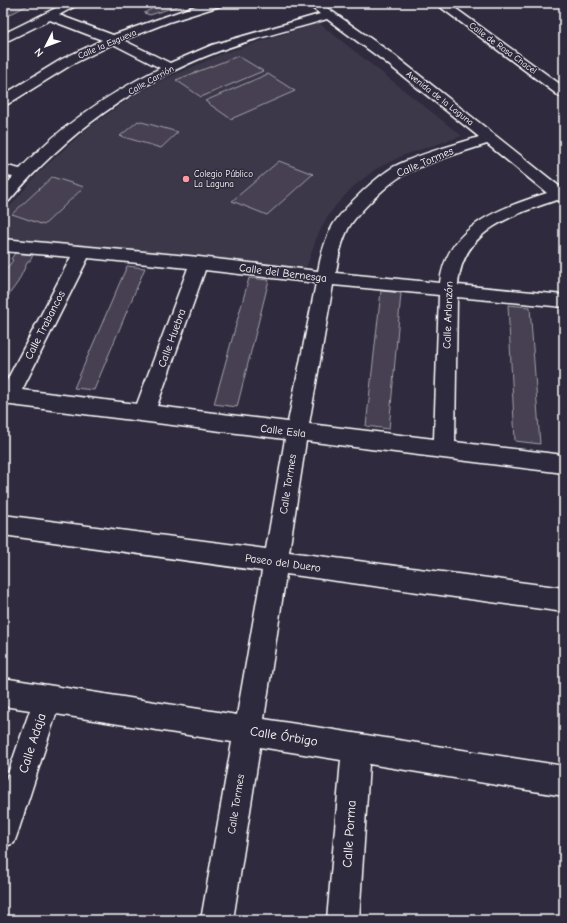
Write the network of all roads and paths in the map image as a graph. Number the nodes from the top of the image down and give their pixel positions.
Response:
1 (75, 3) edge
2 (219, 3) edge
3 (312, 3) edge
4 (441, 3) edge
5 (561, 3) edge
6 (564, 5) edge
7 (328, 9) edge
8 (50, 16) junction
9 (3, 39) edge
10 (114, 40) junction
11 (170, 68) junction
12 (564, 93) edge
13 (3, 101) edge
14 (491, 138) junction
15 (3, 170) edge
16 (24, 174) junction
17 (562, 192) edge
18 (3, 198) edge
19 (3, 245) edge
20 (82, 253) junction
21 (199, 263) junction
22 (325, 278) junction
23 (448, 290) junction
24 (564, 301) edge
25 (6, 396) edge
26 (144, 414) junction
27 (297, 432) junction
28 (444, 450) junction
29 (564, 464) edge
30 (3, 525) edge
31 (276, 562) junction
32 (564, 600) edge
33 (3, 692) edge
34 (47, 699) junction
35 (248, 730) junction
36 (356, 747) junction
37 (564, 781) edge
38 (3, 832) edge
39 (217, 920) edge
40 (343, 920) edge

1 - 8 street
2 - 10 street, Calle la Esgueva
3 - 7 street, Avenida de la Laguna
4 - 12 street, Calle de Rosa Chacel
5 - 6 street
7 - 11 street, Calle Carrión
7 - 14 street, Avenida de la Laguna
7 - 17 street, Avenida de la Laguna
8 - 9 street
8 - 10 street
10 - 11 street
10 - 13 street, Calle la Esgueva
11 - 16 street, Calle Carrión
14 - 17 street, Avenida de la Laguna
14 - 22 street, Calle Tormes
15 - 16 street
16 - 18 street, Calle Carrión
17 - 23 street, Calle Arlanzón
19 - 20 street, Calle del Bernesga
20 - 21 street, Calle del Bernesga
20 - 25 street, Calle Trabancos
21 - 22 street, Calle del Bernesga
21 - 26 street, Calle Huebra
22 - 23 street, Calle del Bernesga
22 - 27 street, Calle Tormes
23 - 24 street, Calle del Bernesga
23 - 28 street, Calle Arlanzón
25 - 26 street, Calle Esla
26 - 27 street, Calle Esla
27 - 28 street, Calle Esla
27 - 31 street, Calle Tormes
28 - 29 street, Calle Esla
30 - 31 street, Paseo del Duero
31 - 32 street, Paseo del Duero
31 - 35 street, Calle Tormes
33 - 34 street, Calle Órbigo
34 - 35 street, Calle Órbigo
34 - 38 street, Calle Adaja
35 - 36 street, Calle Órbigo
35 - 39 street, Calle Tormes
36 - 37 street, Calle Órbigo
36 - 40 street, Calle Porma

